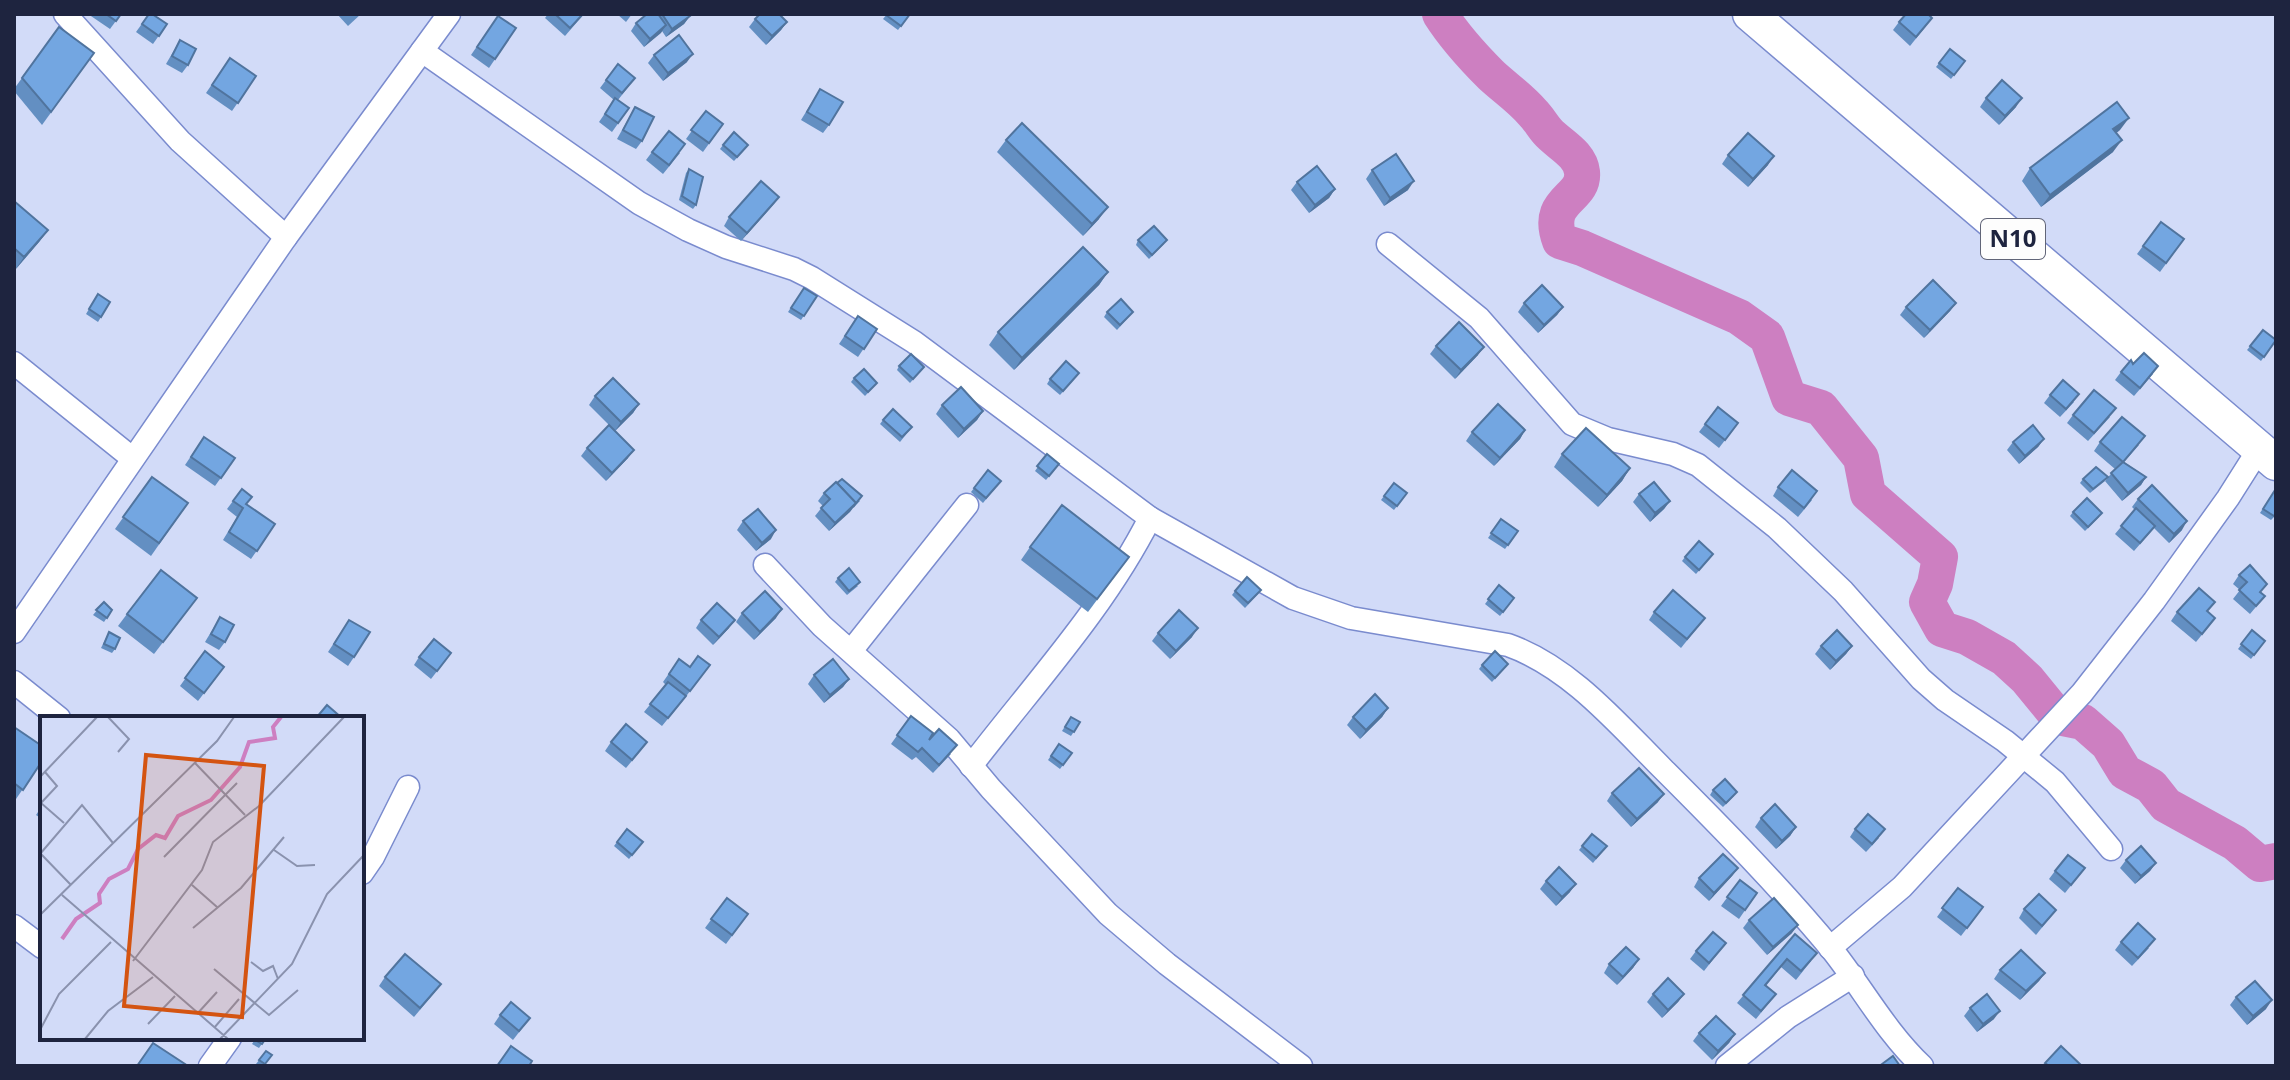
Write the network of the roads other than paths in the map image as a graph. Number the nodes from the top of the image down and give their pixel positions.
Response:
1 (65, 14) edge
2 (449, 14) edge
3 (1750, 14) edge
4 (422, 51) junction
5 (286, 237) junction
6 (1388, 244) dead end
7 (14, 363) edge
8 (2268, 456) edge
9 (132, 458) junction
10 (967, 505) dead end
11 (1150, 518) junction
12 (765, 565) dead end
13 (14, 632) edge
14 (851, 651) junction
15 (14, 682) edge
16 (56, 716) edge
17 (2024, 756) junction
18 (971, 766) junction
19 (408, 787) dead end
20 (2111, 849) dead end
21 (364, 870) edge
22 (14, 926) edge
23 (40, 946) edge
24 (1830, 948) junction
25 (1853, 976) junction
26 (229, 1040) edge
27 (210, 1066) edge
28 (1301, 1066) edge
29 (1727, 1066) edge
30 (1922, 1066) edge

1 - 5 street
2 - 4 street
3 - 8 main road, N10
4 - 5 street
4 - 11 street
5 - 9 street
6 - 17 street
7 - 9 street
8 - 17 street
9 - 13 street
10 - 14 street
11 - 18 street
11 - 24 street
12 - 14 street
14 - 18 street
15 - 16 street
17 - 20 street
17 - 24 street
18 - 28 street
19 - 21 street
22 - 23 street
24 - 25 street
25 - 29 street
25 - 30 street
26 - 27 street

